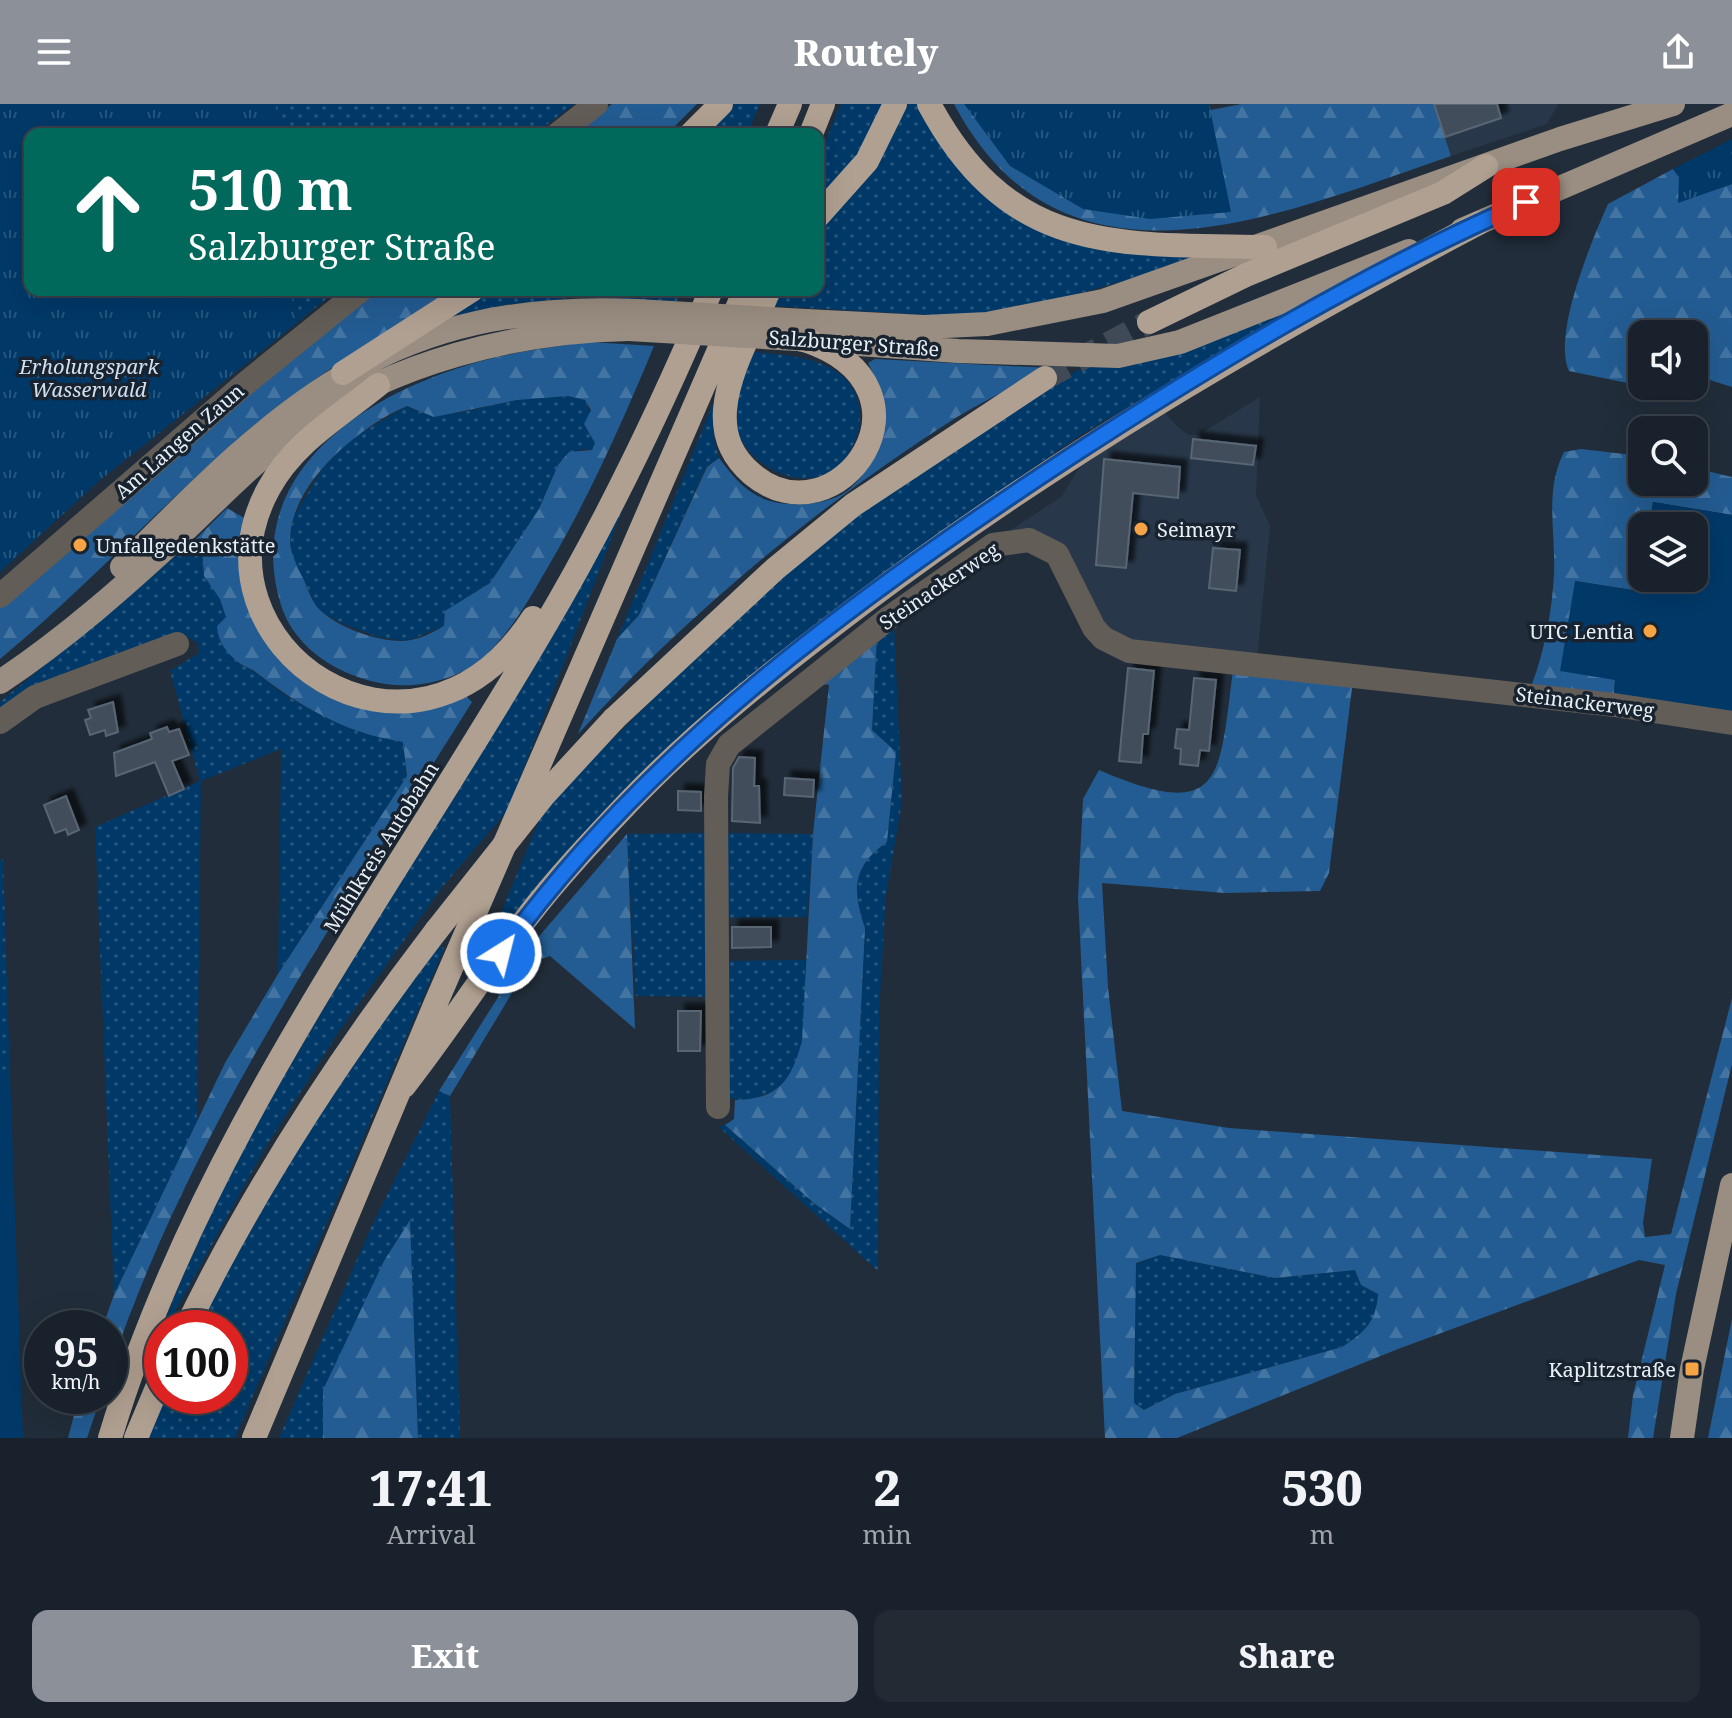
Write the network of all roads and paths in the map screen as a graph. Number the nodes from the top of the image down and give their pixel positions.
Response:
1 (596, 104) edge
2 (721, 104) edge
3 (774, 104) edge
4 (790, 104) edge
5 (823, 104) edge
6 (895, 104) edge
7 (929, 104) edge
8 (1673, 104) edge
9 (1732, 114) edge
10 (566, 128) edge
11 (697, 128) edge
12 (764, 128) edge
13 (780, 128) edge
14 (813, 128) edge
15 (1486, 166) junction
16 (824, 209) edge
17 (1479, 223) junction
18 (1265, 247) junction
19 (354, 296) edge
20 (463, 296) edge
21 (692, 296) edge
22 (708, 296) edge
23 (742, 296) edge
24 (767, 296) edge
25 (633, 320) junction
26 (1149, 322) tunnel mouth
27 (802, 333) junction
28 (343, 373) junction
29 (1045, 378) tunnel mouth
30 (378, 385) junction
31 (0, 596) edge
32 (177, 644) dead end
33 (34, 657) junction
34 (0, 682) edge
35 (0, 722) edge
36 (1732, 723) edge
37 (404, 1086) junction
38 (718, 1107) dead end
39 (1730, 1200) edge
40 (196, 1310) edge
41 (146, 1414) edge
42 (110, 1438) edge
43 (136, 1438) edge
44 (254, 1438) edge
45 (1682, 1438) edge

1 - 10 street
2 - 11 highway
3 - 12 highway
4 - 13 highway
5 - 14 highway
6 - 16 highway
7 - 18 highway
8 - 15 main road, Salzburger Straße
9 - 17 main road, Salzburger Straße
15 - 18 main road, Salzburger Straße
15 - 26 highway
17 - 27 main road, Salzburger Straße
17 - 37 highway
18 - 27 main road, Salzburger Straße
19 - 31 street, Am Langen Zaun
20 - 28 highway
21 - 30 highway
22 - 42 highway, Mühlkreis Autobahn
23 - 37 highway
24 - 27 highway
25 - 27 main road, Salzburger Straße, bridge
25 - 28 main road, Salzburger Straße
25 - 30 main road, Salzburger Straße
28 - 33 main road, Salzburger Straße
29 - 40 highway, bridge
30 - 33 main road, Salzburger Straße
32 - 35 street
33 - 34 main road, Salzburger Straße
36 - 38 street, Steinackerweg
37 - 44 highway
39 - 45 main road
41 - 43 highway

